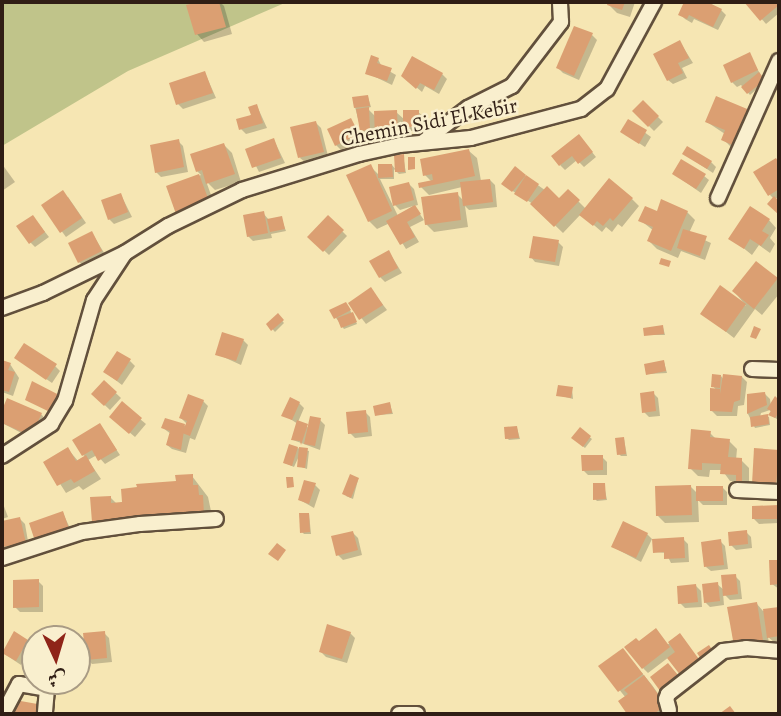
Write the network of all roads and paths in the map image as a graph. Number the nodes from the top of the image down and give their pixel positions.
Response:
1 (560, 2) edge
2 (654, 2) edge
3 (779, 61) edge
4 (422, 142) junction
5 (719, 198) dead end
6 (125, 253) junction
7 (2, 308) edge
8 (752, 369) dead end
9 (779, 370) edge
10 (2, 456) edge
11 (737, 490) dead end
12 (779, 492) edge
13 (216, 519) dead end
14 (2, 558) edge
15 (779, 651) edge
16 (669, 710) dead end
17 (2, 714) edge
18 (45, 714) edge
19 (398, 714) edge
20 (417, 714) edge

1 - 4 street
2 - 4 street, Chemin Sidi El Kebir
3 - 5 street
4 - 6 street, Chemin Sidi El Kebir
6 - 7 street
6 - 10 street, Chemin Sidi El Kebir
8 - 9 street
11 - 12 street
13 - 14 street
15 - 16 street
17 - 18 street
19 - 20 street

